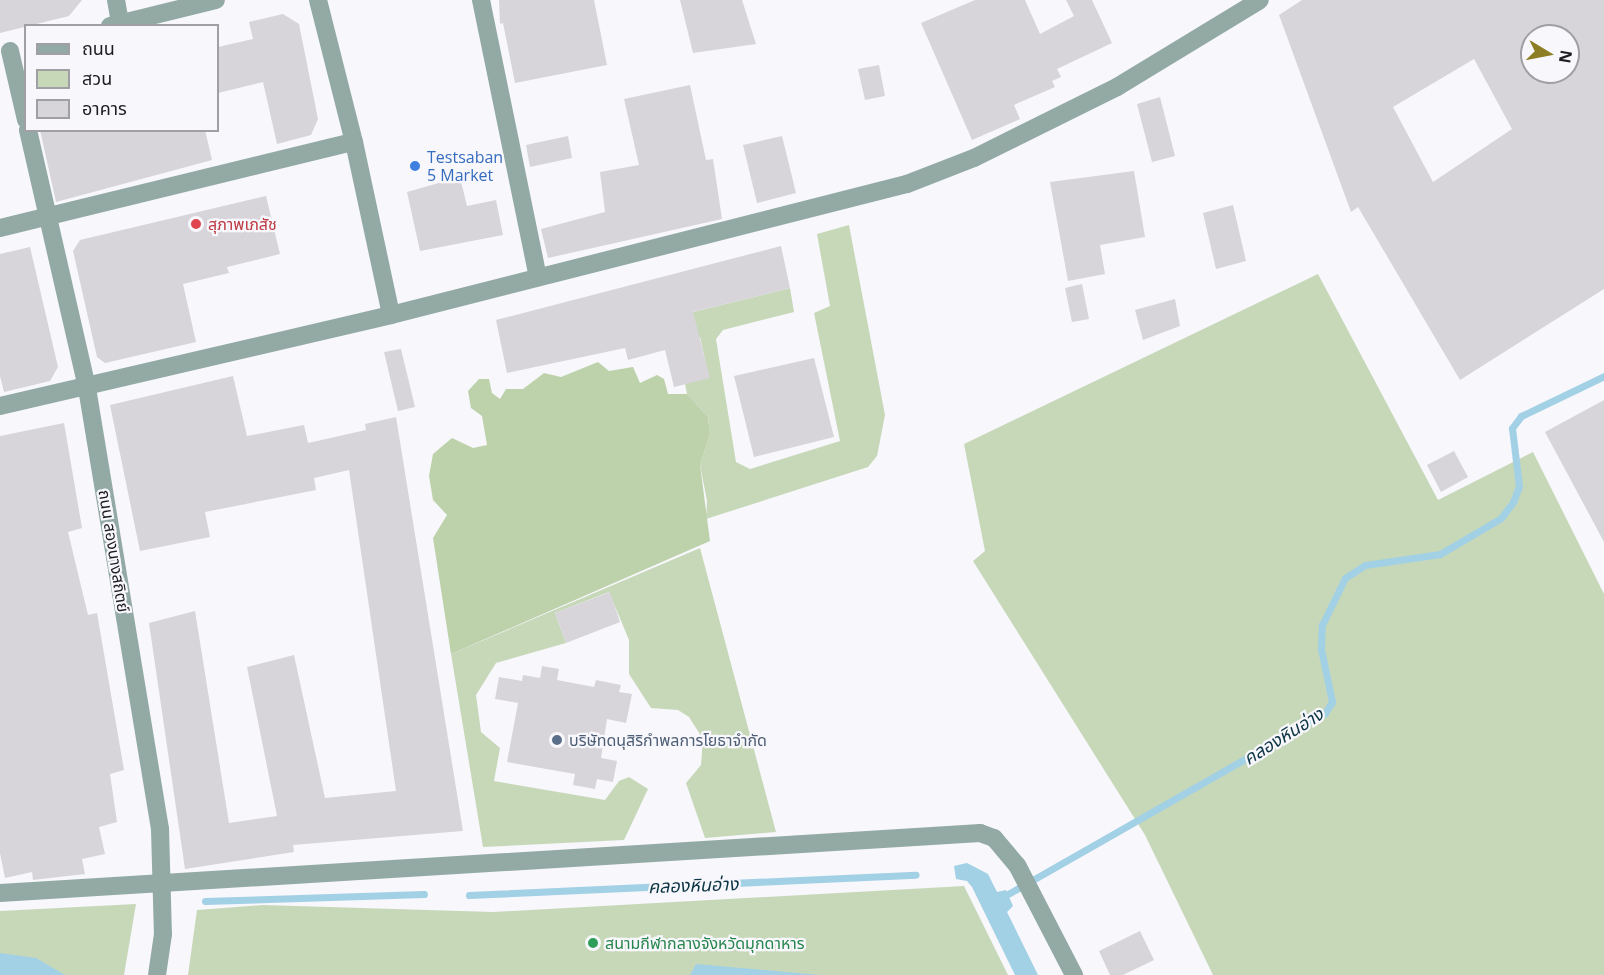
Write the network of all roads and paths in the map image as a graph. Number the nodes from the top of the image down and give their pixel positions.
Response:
1 (116, 0) edge
2 (216, 0) edge
3 (318, 0) edge
4 (481, 0) edge
5 (1260, 0) edge
6 (115, 24) edge
7 (12, 50) edge
8 (24, 110) edge
9 (28, 132) edge
10 (354, 142) junction
11 (48, 218) junction
12 (0, 228) edge
13 (538, 278) junction
14 (391, 315) junction
15 (87, 388) junction
16 (0, 406) edge
17 (164, 883) junction
18 (0, 893) edge
19 (157, 975) edge
20 (1074, 975) edge

1 - 6 street
2 - 6 street
3 - 10 street
4 - 13 street
5 - 13 street
7 - 8 street
9 - 11 street, ถนน สองนางสถิตย์
10 - 11 street
10 - 14 street
11 - 12 street
11 - 15 street, ถนน สองนางสถิตย์
13 - 14 street
14 - 15 street
15 - 16 street
15 - 17 street, ถนน สองนางสถิตย์
17 - 18 street
17 - 19 street, ถนน สองนางสถิตย์
17 - 20 street

